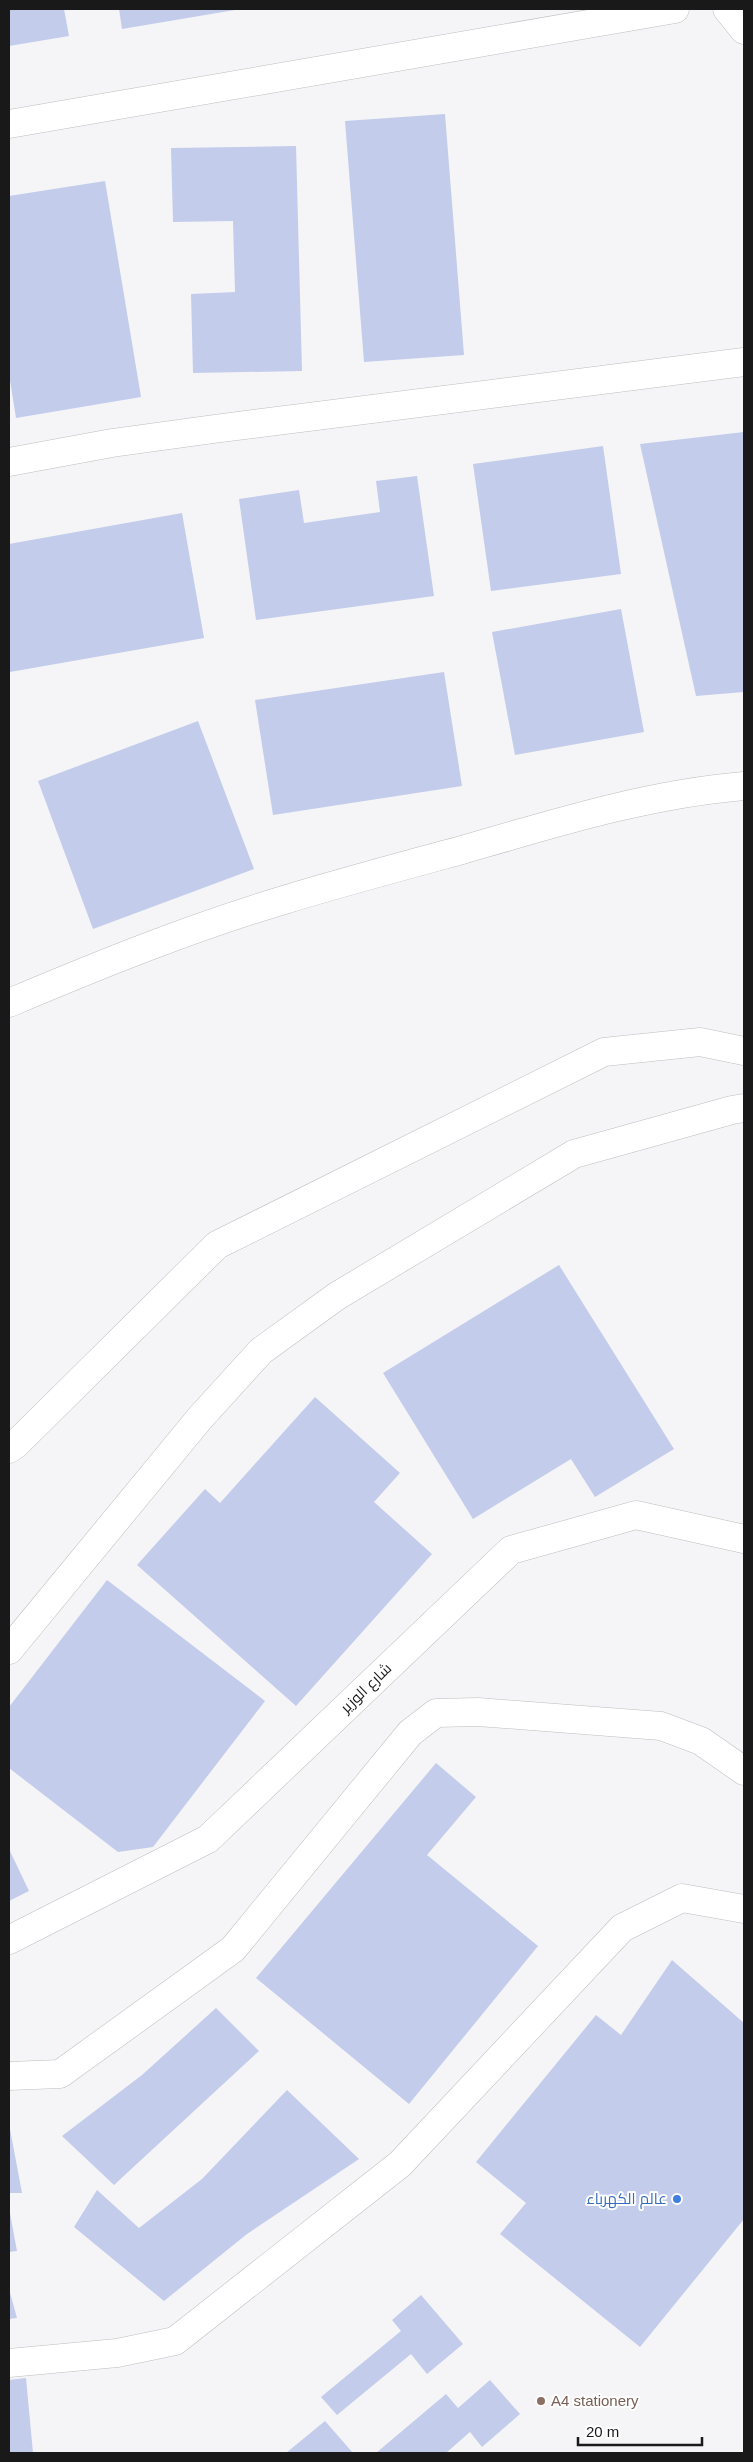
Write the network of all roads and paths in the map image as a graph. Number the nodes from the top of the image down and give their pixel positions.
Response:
1 (675, 9) edge
2 (727, 9) edge
3 (744, 30) edge
4 (9, 124) edge
5 (744, 362) edge
6 (9, 462) edge
7 (744, 786) edge
8 (9, 1003) edge
9 (744, 1051) edge
10 (744, 1108) edge
11 (9, 1449) edge
12 (744, 1539) edge
13 (9, 1650) edge
14 (744, 1771) edge
15 (744, 1909) edge
16 (9, 1940) edge
17 (9, 2076) edge
18 (9, 2363) edge

1 - 4 street
2 - 3 street
5 - 6 street
7 - 8 street
9 - 11 street
10 - 13 street
12 - 16 street, شارع الوزير
14 - 17 street
15 - 18 street

